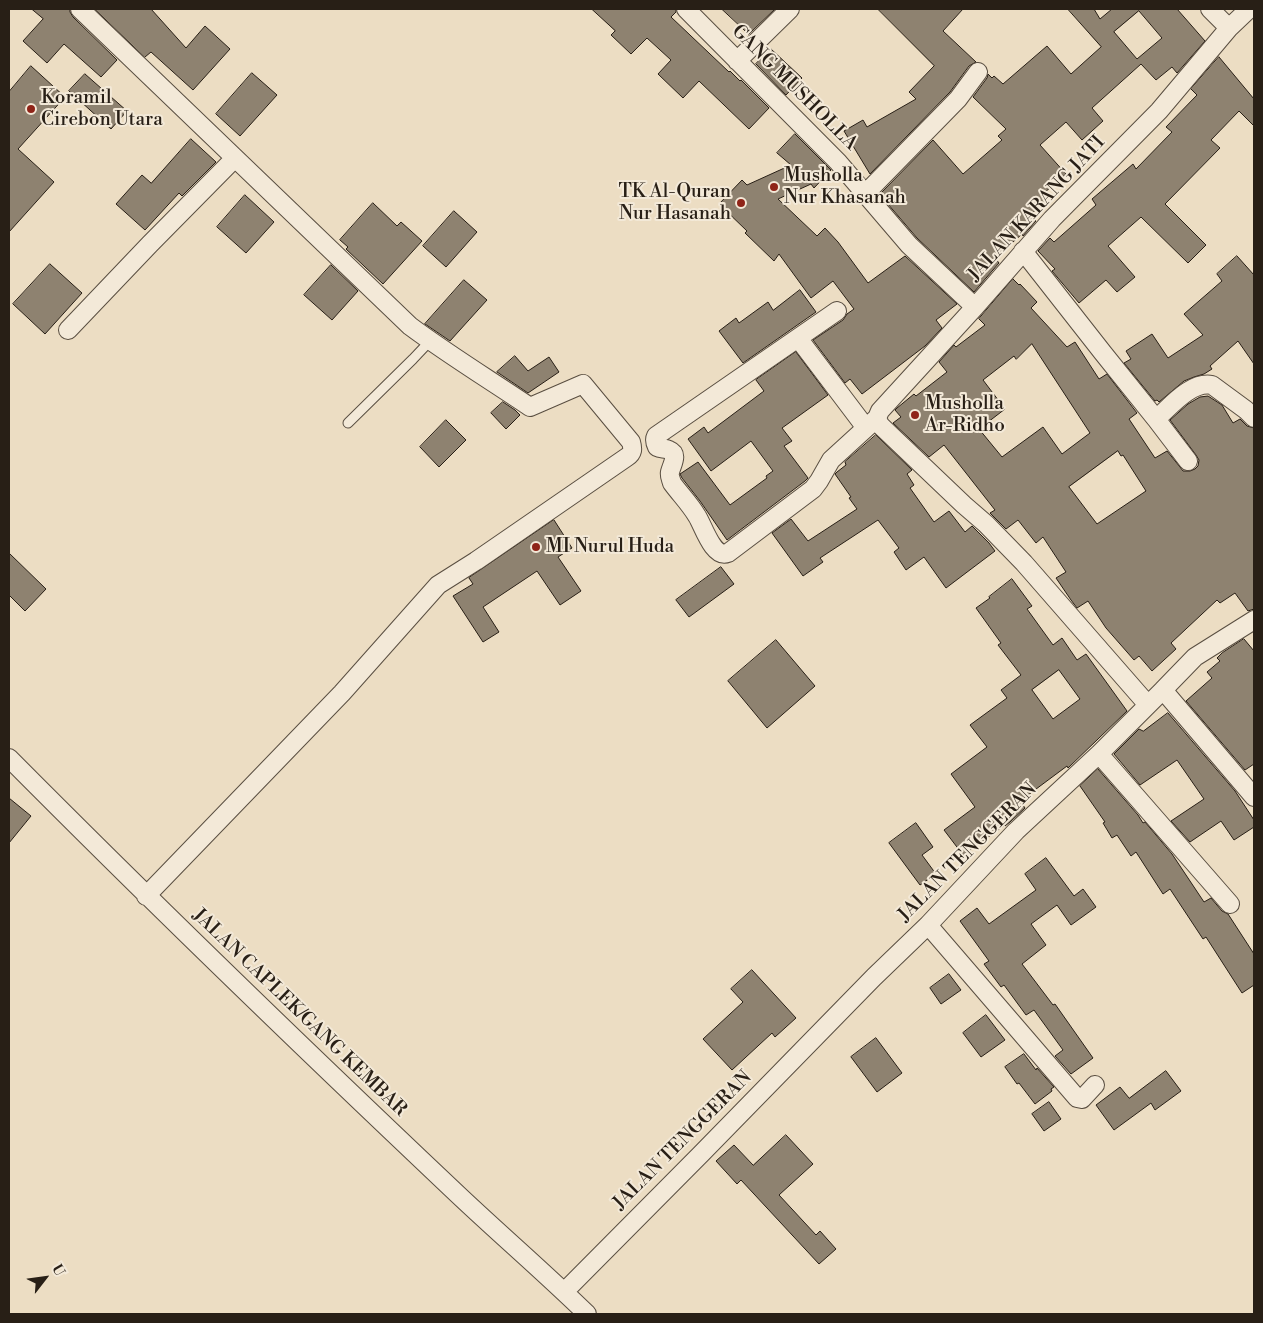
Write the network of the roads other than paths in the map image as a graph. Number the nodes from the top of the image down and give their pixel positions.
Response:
1 (80, 9) edge
2 (686, 9) edge
3 (790, 9) edge
4 (1210, 9) edge
5 (1249, 16) edge
6 (1229, 28) junction
7 (737, 61) junction
8 (978, 72) dead end
9 (234, 158) junction
10 (865, 194) junction
11 (1023, 251) junction
12 (974, 307) junction
13 (837, 311) dead end
14 (68, 330) dead end
15 (798, 338) junction
16 (430, 341) junction
17 (1156, 418) junction
18 (1254, 418) edge
19 (348, 423) dead end
20 (872, 423) junction
21 (1188, 461) dead end
22 (1254, 620) edge
23 (1162, 690) junction
24 (1148, 705) junction
25 (1099, 754) junction
26 (9, 758) edge
27 (1254, 797) edge
28 (146, 896) junction
29 (1230, 904) dead end
30 (928, 925) junction
31 (1095, 1085) dead end
32 (564, 1292) junction
33 (587, 1314) edge

1 - 9 street
2 - 7 street, GANG MUSHOLLA
3 - 7 street
4 - 6 street
5 - 6 street, JALAN KARANG JATI
6 - 11 street, JALAN KARANG JATI
7 - 10 street, GANG MUSHOLLA
8 - 10 street
9 - 14 street
9 - 16 street
10 - 12 street, GANG MUSHOLLA
11 - 12 street, JALAN KARANG JATI
11 - 17 street
12 - 20 street, JALAN KARANG JATI
13 - 15 street
15 - 20 street
15 - 20 street, JALAN KARANG JATI
16 - 19 lane
16 - 28 street
17 - 18 street
17 - 21 street
20 - 24 street
22 - 23 street, JALAN TENGGERAN
23 - 24 street, JALAN TENGGERAN
23 - 27 street
24 - 25 street, JALAN TENGGERAN
25 - 29 street
25 - 30 street, JALAN TENGGERAN
26 - 28 street, JALAN CAPLEK/GANG KEMBAR
28 - 32 street, JALAN CAPLEK/GANG KEMBAR
30 - 31 street
30 - 32 street, JALAN TENGGERAN
32 - 33 street

